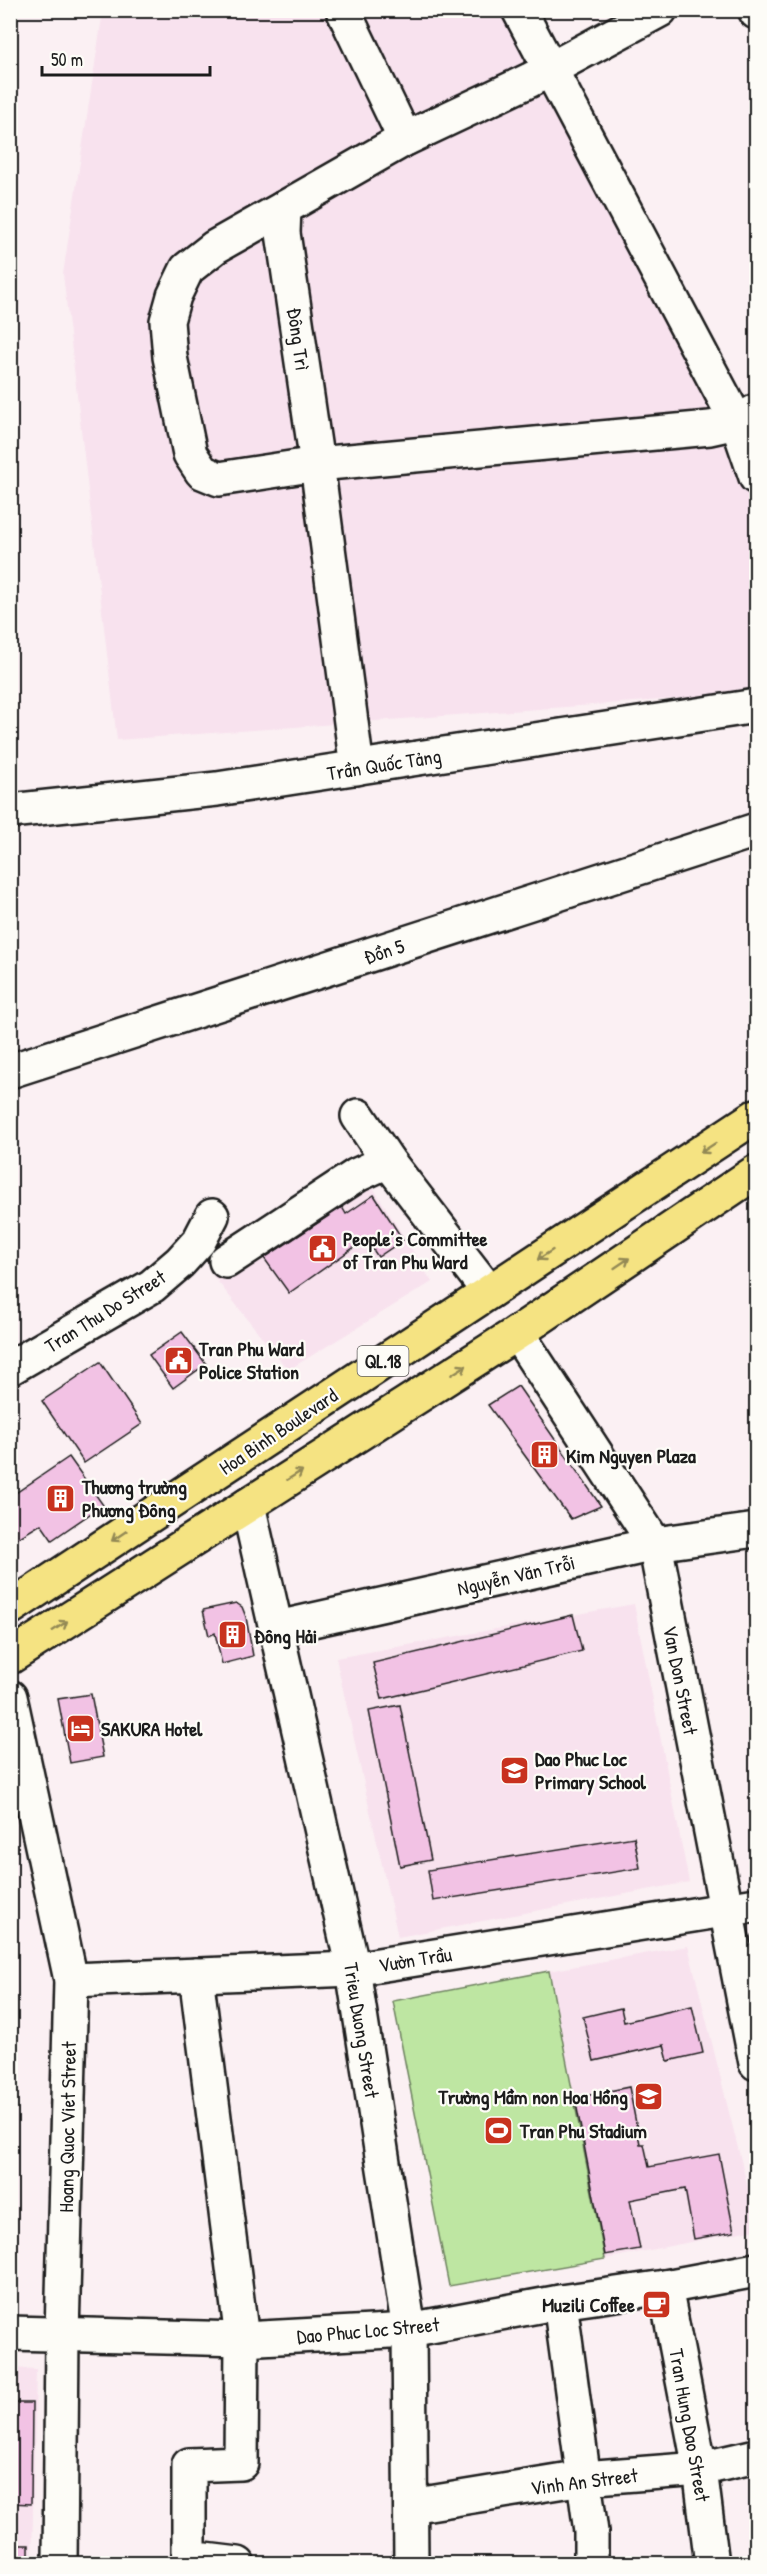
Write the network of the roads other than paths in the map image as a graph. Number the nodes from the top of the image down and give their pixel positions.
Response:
1 (343, 10) edge
2 (519, 10) edge
3 (660, 10) edge
4 (550, 68) junction
5 (405, 139) junction
6 (284, 208) junction
7 (746, 416) edge
8 (317, 464) junction
9 (756, 477) edge
10 (756, 706) edge
11 (357, 768) junction
12 (10, 811) edge
13 (756, 830) edge
14 (10, 1071) edge
15 (358, 1116) dead end
16 (756, 1116) edge
17 (388, 1161) junction
18 (756, 1172) edge
19 (212, 1216) dead end
20 (226, 1261) dead end
21 (489, 1292) junction
22 (517, 1333) junction
23 (10, 1368) edge
24 (232, 1461) junction
25 (252, 1502) junction
26 (756, 1530) edge
27 (655, 1544) junction
28 (10, 1608) edge
29 (277, 1628) junction
30 (10, 1657) edge
31 (10, 1697) edge
32 (741, 1908) edge
33 (353, 1969) junction
34 (196, 1975) junction
35 (71, 1980) junction
36 (756, 2063) edge
37 (756, 2270) edge
38 (665, 2287) junction
39 (560, 2302) junction
40 (410, 2330) junction
41 (10, 2333) edge
42 (62, 2335) junction
43 (242, 2340) junction
44 (756, 2456) edge
45 (700, 2469) junction
46 (583, 2478) junction
47 (411, 2506) junction
48 (60, 2564) edge
49 (238, 2564) edge
50 (411, 2564) edge
51 (591, 2564) edge
52 (712, 2564) edge

1 - 5 street
2 - 4 street
3 - 4 street
4 - 5 street
4 - 7 street
5 - 6 street
6 - 8 street, Đông Trì
6 - 8 street
7 - 8 street
7 - 9 street
8 - 11 street, Đông Trì
10 - 11 street, Trần Quốc Tảng
11 - 12 street, Trần Quốc Tảng
13 - 14 street, Đồn 5
15 - 17 street
16 -> 21 highway, Hoa Binh Boulevard / QL.18
17 - 20 street
17 - 21 street
22 -> 18 highway, QL.18
19 - 23 street, Tran Thu Do Street
21 - 22 highway
21 - 24 highway, Hoa Binh Boulevard / QL.18
25 -> 22 highway, QL.18
22 - 27 street, Van Don Street
24 - 25 highway
24 -> 28 highway, Hoa Binh Boulevard / QL.18
25 - 29 street, Trieu Duong Street
30 -> 25 highway, QL.18
26 - 27 street, Nguyễn Văn Trỗi
27 - 29 street, Nguyễn Văn Trỗi
27 - 32 street, Van Don Street
29 - 33 street, Trieu Duong Street
31 - 35 street, Hoang Quoc Viet Street
32 - 33 street, Vườn Trầu
32 - 36 street, Van Don Street
33 - 34 street, Vườn Trầu
33 - 40 street, Trieu Duong Street
34 - 35 street, Vườn Trầu
34 - 43 street
35 - 42 street, Hoang Quoc Viet Street
37 - 38 street, Dao Phuc Loc Street
38 - 39 street, Dao Phuc Loc Street
38 - 45 street, Tran Hung Dao Street
39 - 40 street, Dao Phuc Loc Street
39 - 46 street
40 - 43 street, Dao Phuc Loc Street
40 - 47 street, Trieu Duong Street
41 - 42 street, Dao Phuc Loc Street
42 - 43 street, Dao Phuc Loc Street
42 - 48 street, Hoang Quoc Viet Street
43 - 49 street
44 - 45 street, Vinh An Street
45 - 46 street, Vinh An Street
45 - 52 street, Tran Hung Dao Street
46 - 47 street, Vinh An Street
46 - 51 street
47 - 50 street, Trieu Duong Street

